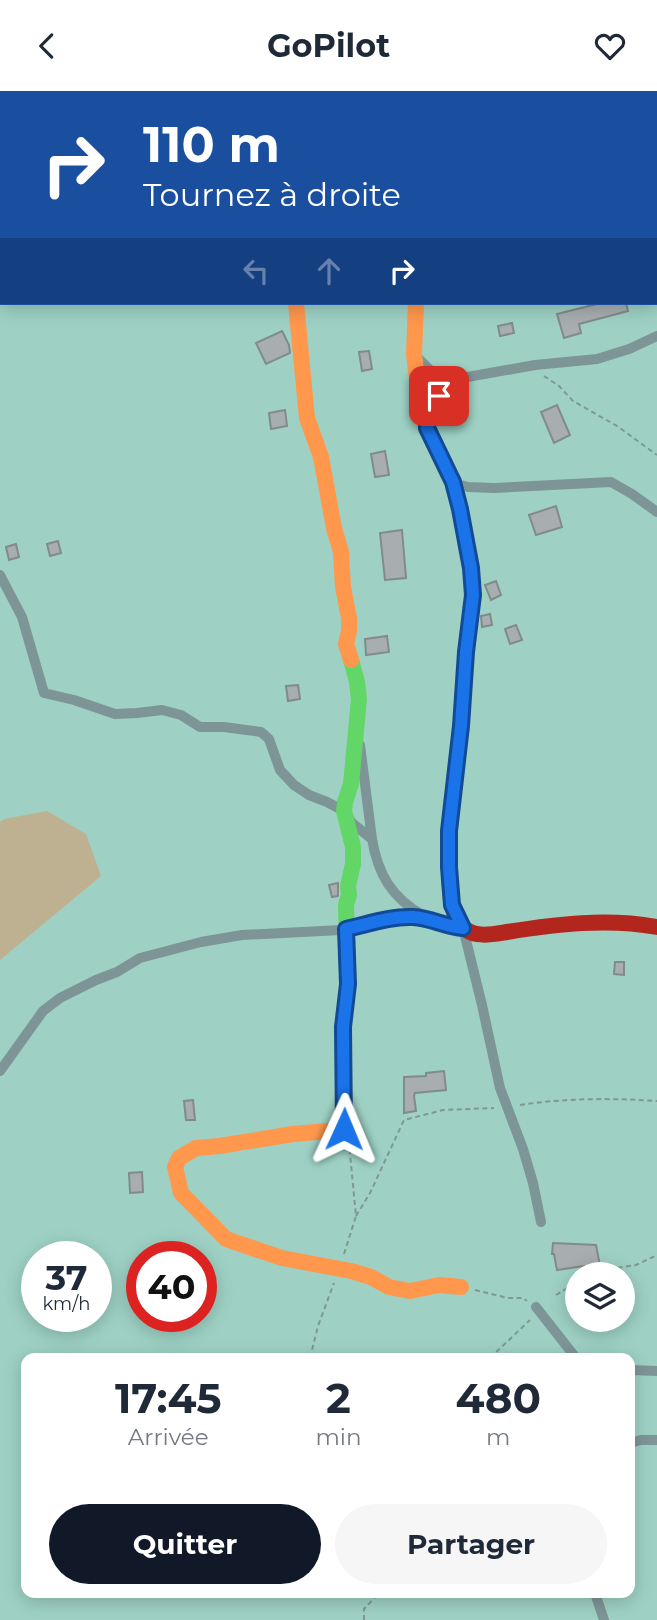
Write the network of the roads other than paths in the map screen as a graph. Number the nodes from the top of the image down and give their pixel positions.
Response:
1 (296, 305) edge
2 (416, 305) edge
3 (657, 336) edge
4 (414, 353) junction
5 (462, 377) junction
6 (427, 428) junction
7 (453, 482) junction
8 (657, 512) edge
9 (0, 575) edge
10 (358, 726) junction
11 (344, 811) junction
12 (372, 839) junction
13 (429, 920) junction
14 (657, 927) edge
15 (463, 928) junction
16 (346, 929) junction
17 (0, 1071) edge
18 (541, 1222) dead end
19 (461, 1287) road end
20 (536, 1307) road end
21 (572, 1353) edge
22 (635, 1370) edge
23 (657, 1371) edge
24 (657, 1440) edge
25 (635, 1442) edge
26 (597, 1598) edge
27 (604, 1620) edge

1 - 10 street
2 - 4 street
3 - 5 street
4 - 5 street
4 - 6 street
5 - 6 street
6 - 7 street
7 - 8 street
7 - 15 street
9 - 11 street
10 - 11 street
10 - 12 street
11 - 12 street
11 - 16 street
12 - 13 street
13 - 15 street
13 - 16 street
14 - 15 street
15 - 18 street
16 - 17 street
16 - 19 street
20 - 21 street
22 - 23 street
24 - 25 street
26 - 27 street

